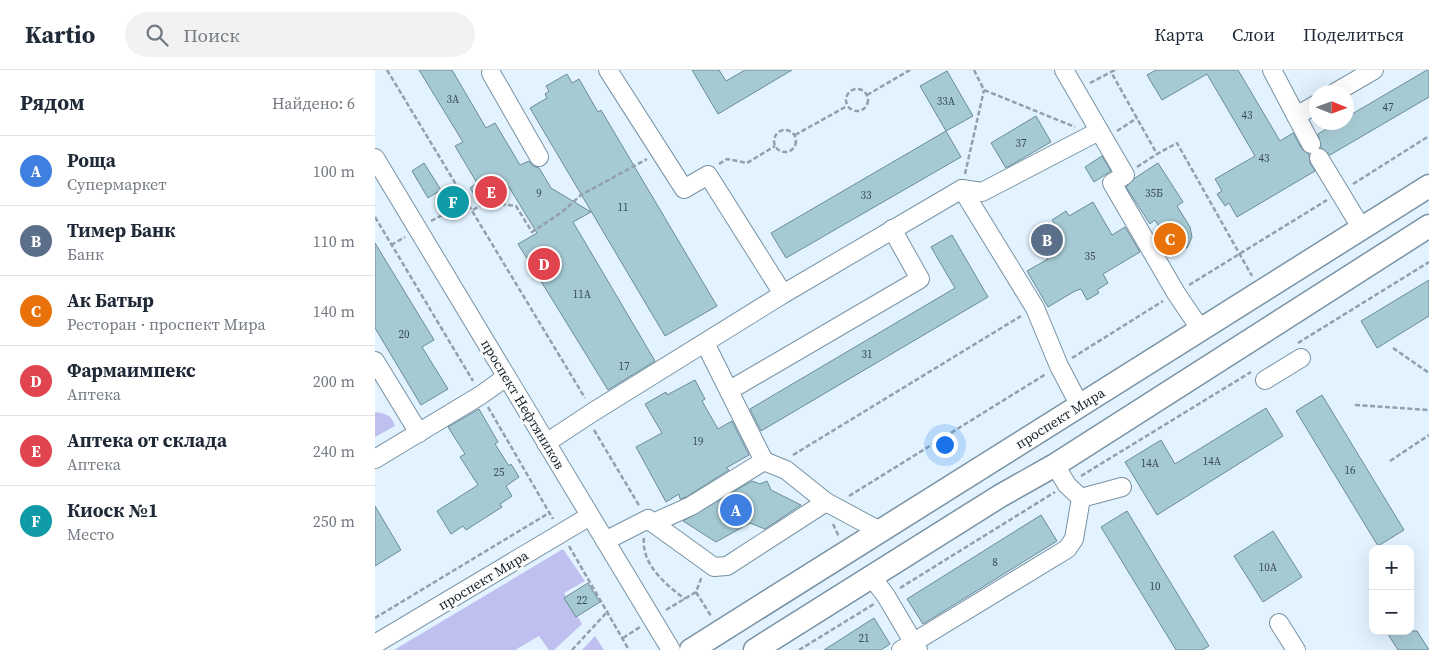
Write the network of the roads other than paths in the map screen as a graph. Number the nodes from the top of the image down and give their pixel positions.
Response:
1 (608, 70) edge
2 (1064, 70) edge
3 (1272, 70) edge
4 (1374, 70) edge
5 (492, 71) edge
6 (1348, 85) edge
7 (1309, 109) edge
8 (1296, 116) junction
9 (1098, 134) junction
10 (539, 157) dead end
11 (375, 158) edge
12 (962, 189) junction
13 (1426, 192) edge
14 (1429, 226) edge
15 (1362, 228) junction
16 (892, 229) junction
17 (783, 294) junction
18 (1201, 330) junction
19 (705, 343) junction
20 (1297, 352) road end
21 (375, 361) edge
22 (1261, 374) road end
23 (506, 377) junction
24 (731, 390) junction
25 (1080, 406) junction
26 (419, 434) junction
27 (546, 443) junction
28 (375, 459) edge
29 (770, 463) junction
30 (1055, 465) junction
31 (982, 467) junction
32 (1122, 487) dead end
33 (999, 496) junction
34 (1081, 498) junction
35 (830, 504) junction
36 (590, 516) junction
37 (653, 523) junction
38 (880, 531) junction
39 (605, 541) junction
40 (871, 576) junction
41 (1279, 623) dead end
42 (375, 644) edge
43 (911, 647) edge
44 (671, 650) edge
45 (691, 650) edge
46 (755, 650) edge
47 (1296, 650) edge

1 - 17 street
2 - 9 street
3 - 8 street
4 - 6 street
5 - 10 street
7 - 8 street
8 - 15 street
9 - 12 street
9 - 18 street
11 - 23 street, проспект Нефтяников
12 - 16 street
12 - 25 street
13 - 15 main road, проспект Мира
14 - 30 main road
15 - 18 main road, проспект Мира
16 - 17 street
16 - 24 street
17 - 19 street
18 - 25 main road, проспект Мира
19 - 24 street
19 - 27 street
20 - 22 street
21 - 26 street
23 - 26 street
23 - 27 street, проспект Нефтяников
24 - 29 street
25 - 31 main road, проспект Мира
26 - 28 street
27 - 36 street, проспект Нефтяников
29 - 35 street
29 - 37 street
30 - 33 main road
30 - 34 street
31 - 33 main road
31 - 38 main road, проспект Мира
32 - 34 street
33 - 40 main road
34 - 43 street
35 - 37 street
35 - 38 street
36 - 39 street, проспект Нефтяников
36 - 42 street, проспект Мира
37 - 39 street
38 - 45 main road, проспект Мира
39 - 44 street, проспект Нефтяников
40 - 43 street
40 - 46 main road
41 - 47 street

